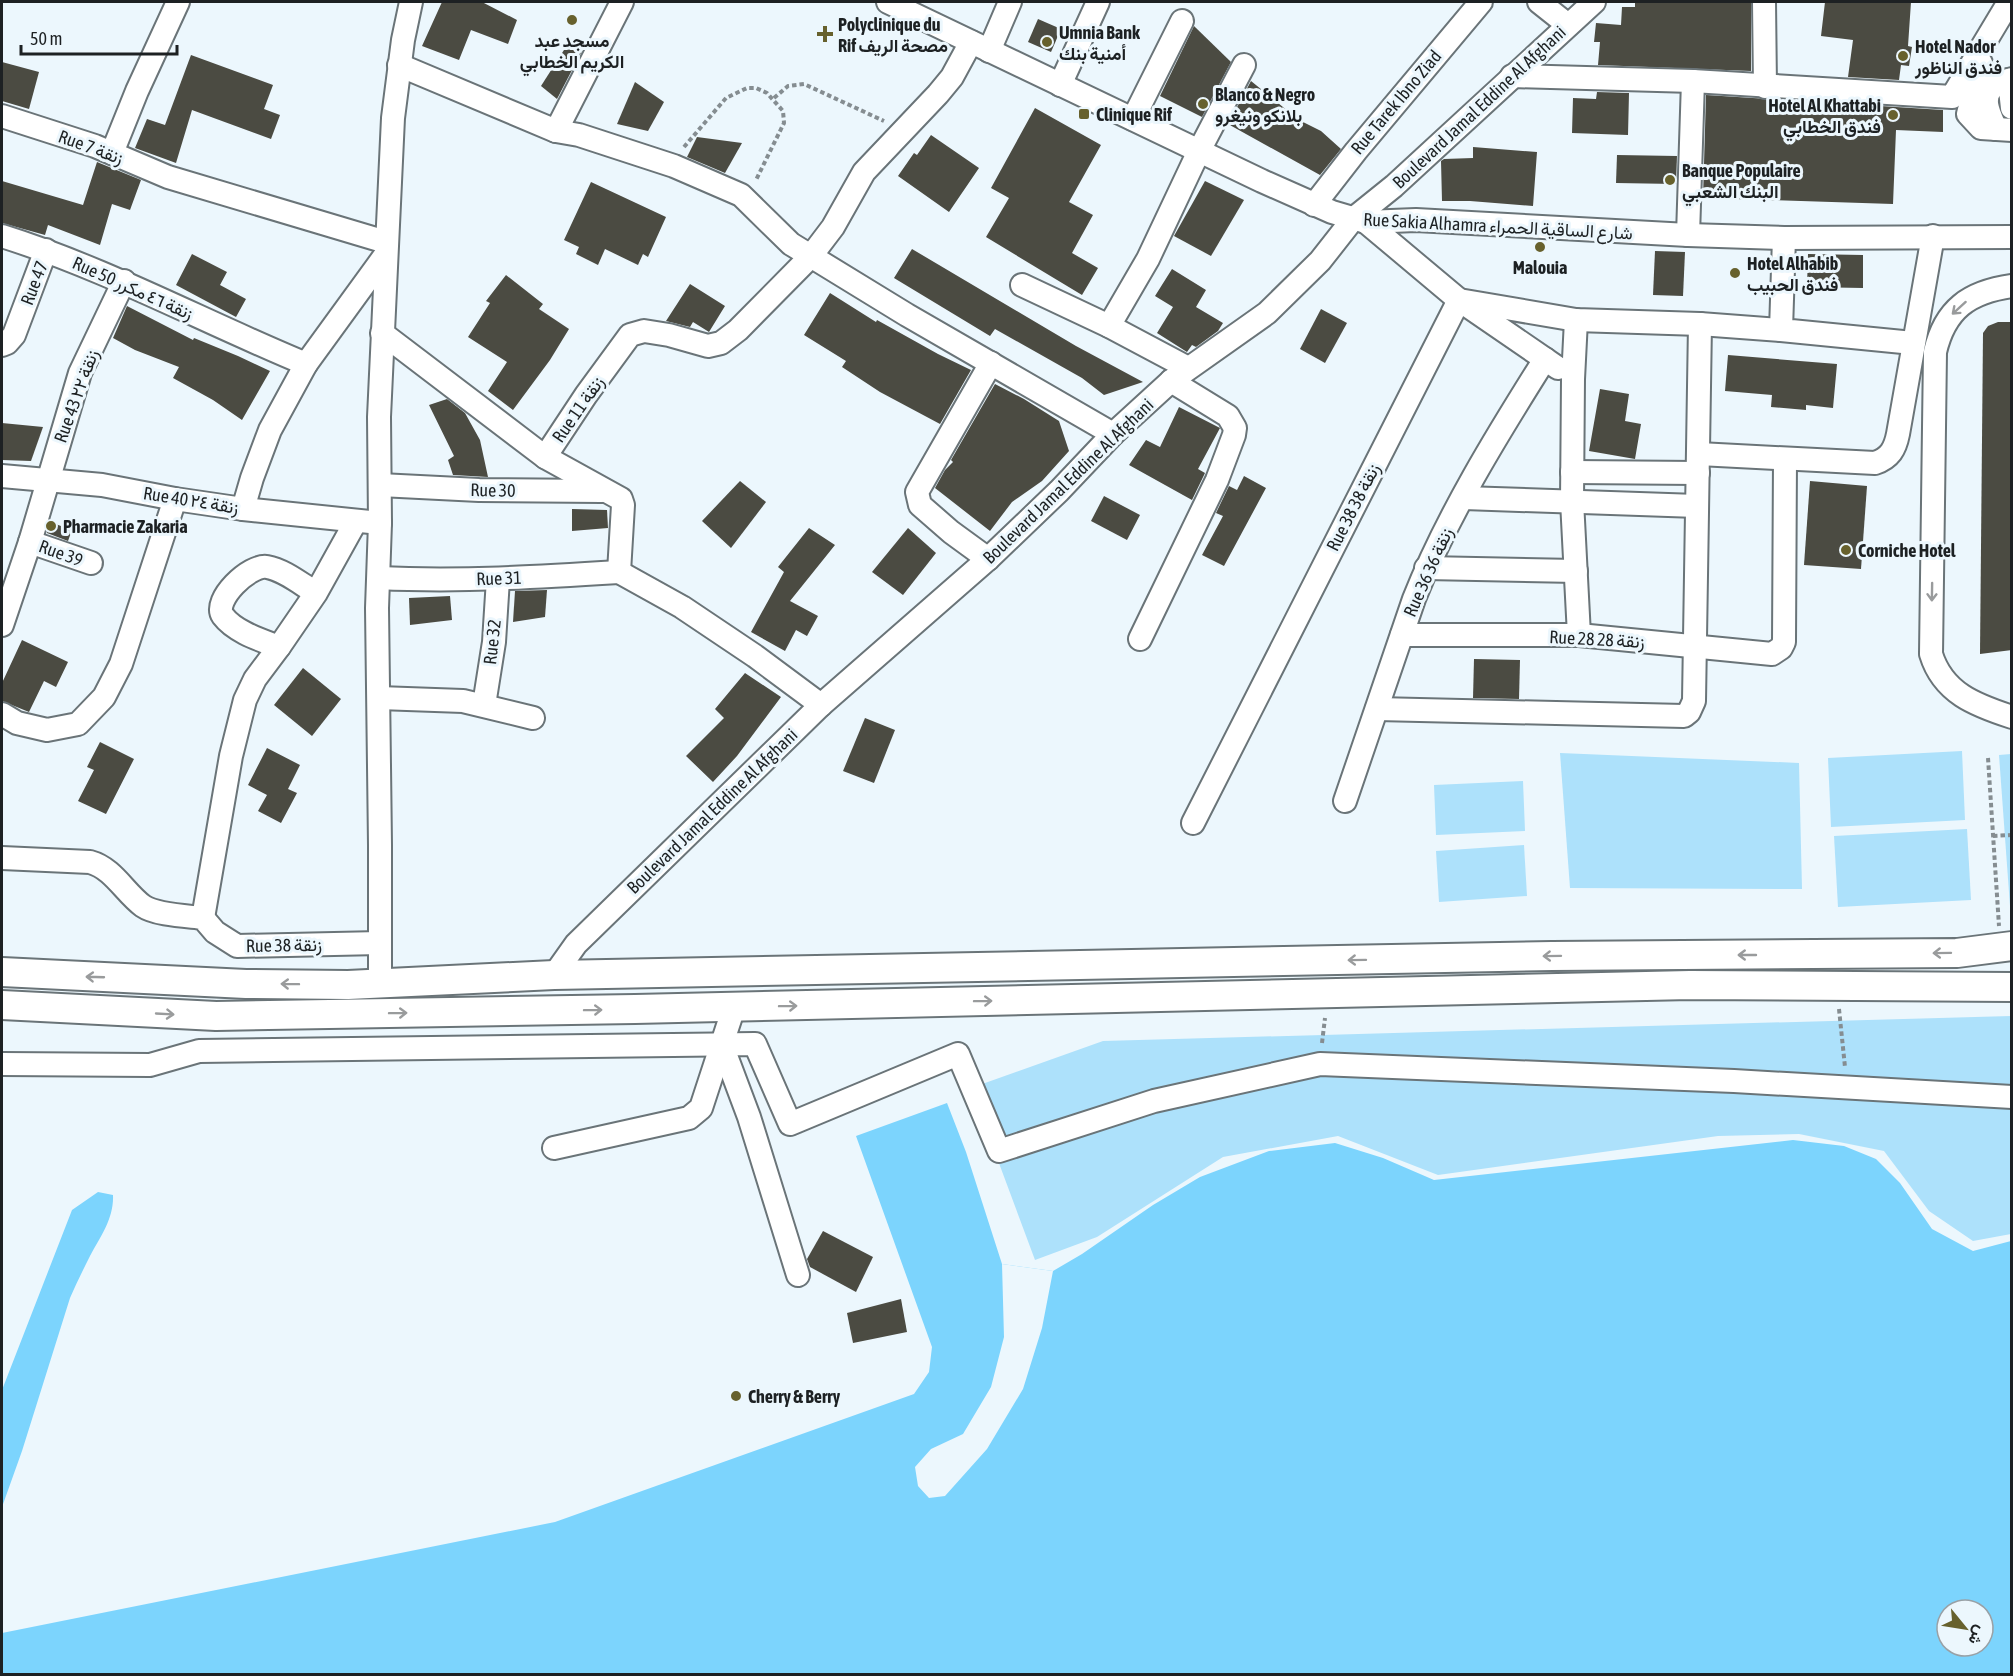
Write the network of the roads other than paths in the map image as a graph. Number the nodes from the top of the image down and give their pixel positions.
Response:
1 (178, 2) edge
2 (411, 2) edge
3 (622, 2) edge
4 (888, 2) edge
5 (1010, 2) edge
6 (1098, 2) edge
7 (1481, 2) edge
8 (1539, 2) edge
9 (1594, 2) edge
10 (1764, 2) edge
11 (2009, 2) edge
12 (926, 10) edge
13 (1182, 21) dead end
14 (1569, 25) junction
15 (1987, 38) junction
16 (980, 46) junction
17 (399, 65) junction
18 (1244, 65) dead end
19 (1512, 76) junction
20 (2010, 79) edge
21 (1693, 81) junction
22 (1060, 84) junction
23 (1765, 87) junction
24 (2012, 108) edge
25 (2, 116) edge
26 (1133, 119) junction
27 (2004, 130) edge
28 (556, 131) junction
29 (1199, 151) junction
30 (112, 153) junction
31 (1314, 205) junction
32 (1360, 220) junction
33 (1688, 235) junction
34 (2, 236) edge
35 (1933, 236) junction
36 (2012, 237) edge
37 (1784, 238) junction
38 (386, 248) junction
39 (46, 250) junction
40 (812, 256) junction
41 (124, 281) junction
42 (1022, 285) dead end
43 (2012, 286) edge
44 (1459, 300) junction
45 (1576, 320) junction
46 (1700, 324) junction
47 (1108, 326) junction
48 (1791, 332) junction
49 (382, 333) junction
50 (1913, 343) junction
51 (2, 345) edge
52 (1545, 359) junction
53 (991, 363) junction
54 (306, 364) junction
55 (1179, 375) junction
56 (1573, 379) junction
57 (1113, 434) junction
58 (545, 458) junction
59 (1785, 460) junction
60 (1699, 463) junction
61 (1572, 472) junction
62 (2, 477) edge
63 (47, 480) junction
64 (380, 485) junction
65 (607, 491) junction
66 (1464, 498) junction
67 (175, 500) junction
68 (1572, 501) junction
69 (1697, 506) junction
70 (243, 509) junction
71 (356, 521) junction
72 (380, 523) junction
73 (30, 542) junction
74 (988, 559) junction
75 (91, 563) dead end
76 (1426, 568) junction
77 (1576, 571) junction
78 (619, 572) junction
79 (379, 578) junction
80 (498, 579) junction
81 (316, 592) junction
82 (2, 625) edge
83 (1402, 635) junction
84 (1579, 635) junction
85 (1140, 639) dead end
86 (1695, 645) junction
87 (279, 647) junction
88 (379, 698) junction
89 (484, 705) junction
90 (821, 705) junction
91 (1377, 709) junction
92 (2, 714) edge
93 (2012, 717) edge
94 (532, 718) dead end
95 (1345, 801) dead end
96 (1193, 823) dead end
97 (2, 858) edge
98 (203, 918) junction
99 (380, 943) junction
100 (2006, 947) edge
101 (2, 972) edge
102 (554, 975) junction
103 (380, 984) junction
104 (2012, 987) edge
105 (2, 1005) edge
106 (734, 1007) junction
107 (722, 1045) junction
108 (2, 1064) edge
109 (2012, 1097) edge
110 (554, 1148) dead end
111 (798, 1275) dead end

1 - 30 street
2 - 17 street
3 - 28 street
4 - 12 street, Rue Sakia Alhamra شارع الساقية الحمراء
5 - 16 street, Rue 11 زنقة
6 - 22 street
7 - 31 street, Rue Tarek Ibno Ziad
8 - 14 street
9 - 14 street, Boulevard Jamal Eddine Al Afghani
10 - 23 street
11 - 15 street
12 - 16 street, Rue Sakia Alhamra شارع الساقية الحمراء
13 - 26 street
14 - 19 street, Boulevard Jamal Eddine Al Afghani
15 - 23 street
15 - 27 street
16 - 22 street, Rue Sakia Alhamra شارع الساقية الحمراء
16 - 40 street, Rue 11 زنقة
17 - 28 street
17 - 38 street
18 - 29 street
19 - 21 street
19 - 32 street, Boulevard Jamal Eddine Al Afghani
20 - 24 street
20 - 27 street
21 - 23 street
21 - 33 street
22 - 26 street, Rue Sakia Alhamra شارع الساقية الحمراء
25 - 30 street, Rue 7 زنقة
26 - 29 street, Rue Sakia Alhamra شارع الساقية الحمراء
28 - 40 street
29 - 31 street, Rue Sakia Alhamra شارع الساقية الحمراء
29 - 47 street
30 - 38 street, Rue 7 زنقة
31 - 32 street, Rue Sakia Alhamra شارع الساقية الحمراء
32 - 33 street, Rue Sakia Alhamra شارع الساقية الحمراء
32 - 44 street
32 - 55 street, Boulevard Jamal Eddine Al Afghani
33 - 37 street, Rue Sakia Alhamra شارع الساقية الحمراء
34 - 39 street, Rue 50 زنقة ٤٦ مكرر
35 - 36 street, Rue Sakia Alhamra شارع الساقية الحمراء
35 - 37 street, Rue Sakia Alhamra شارع الساقية الحمراء
35 - 50 street
37 - 48 street
38 - 49 street
38 - 54 street
39 - 41 street, Rue 50 زنقة ٤٦ مكرر
39 - 51 street, Rue 47
40 - 53 street
40 - 58 street, Rue 11 زنقة
41 - 54 street, Rue 50 زنقة ٤٦ مكرر
41 - 63 street, Rue 43 زنقة ٢٢
42 - 47 street
43 -> 93 street
44 - 45 street
44 - 52 street
44 - 96 street, Rue 38 زنقة 38
45 - 46 street
45 - 56 street
46 - 48 street
46 - 60 street
47 - 55 street
48 - 50 street
49 - 58 street
49 - 64 street
50 - 59 street
52 - 56 street
52 - 66 street, Rue 36 زنقة 36
53 - 57 street
53 - 74 street
54 - 70 street
55 - 57 street, Boulevard Jamal Eddine Al Afghani
55 - 85 street
56 - 61 street
57 - 74 street, Boulevard Jamal Eddine Al Afghani
58 - 65 street
59 - 60 street
59 - 86 street, Rue 28 زنقة 28
60 - 61 street
60 - 69 street
61 - 68 street
62 - 63 street, Rue 40 زنقة ٢٤
63 - 67 street, Rue 40 زنقة ٢٤
63 - 73 street, Rue 43 زنقة ٢٢
64 - 65 street, Rue 30
64 - 72 street
65 - 78 street
66 - 68 street
66 - 76 street, Rue 36 زنقة 36
67 - 70 street, Rue 40 زنقة ٢٤
67 - 92 street
68 - 69 street
68 - 77 street
69 - 86 street
70 - 71 street, Rue 40 زنقة ٢٤
71 - 72 street, Rue 40 زنقة ٢٤
71 - 81 street
72 - 79 street
73 - 75 street, Rue 39
73 - 82 street, Rue 43 زنقة ٢٢
74 - 90 street, Boulevard Jamal Eddine Al Afghani
76 - 77 street
76 - 83 street, Rue 36 زنقة 36
77 - 84 street
78 - 80 street, Rue 31
78 - 90 street
79 - 80 street, Rue 31
79 - 88 street
80 - 89 street, Rue 32
81 - 87 street
81 - 87 street
83 - 84 street, Rue 28 زنقة 28
83 - 91 street, Rue 36 زنقة 36
84 - 86 street, Rue 28 زنقة 28
86 - 91 street
87 - 98 street
88 - 89 street
88 - 99 street
89 - 94 street
90 - 102 street, Boulevard Jamal Eddine Al Afghani
91 - 95 street, Rue 36 زنقة 36
97 - 98 street
98 - 99 street, Rue 38 زنقة
99 - 103 street
100 -> 102 main road
103 -> 101 main road
102 - 103 main road
106 -> 104 main road
105 -> 106 main road
106 - 107 street
107 - 108 street
107 - 109 street
107 - 110 street
107 - 111 street

